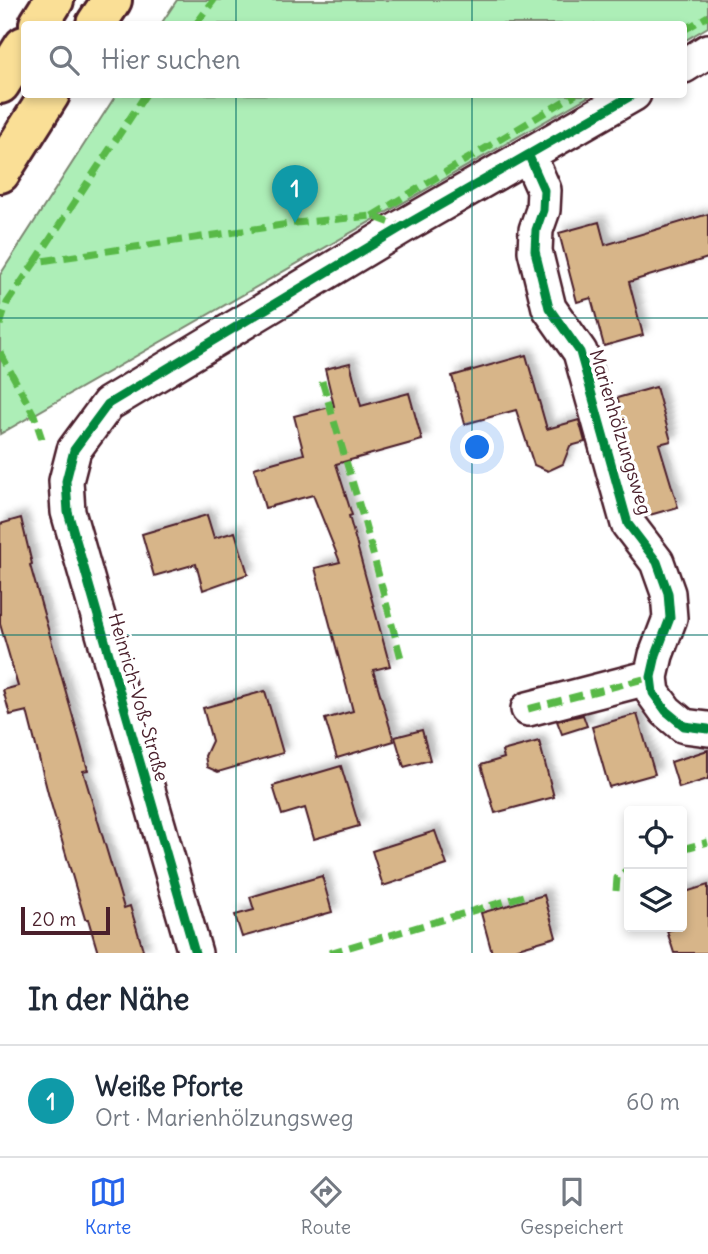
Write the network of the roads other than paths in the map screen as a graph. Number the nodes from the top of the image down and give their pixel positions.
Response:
1 (54, 0) edge
2 (112, 0) edge
3 (40, 21) edge
4 (98, 21) edge
5 (21, 51) edge
6 (708, 51) edge
7 (687, 64) edge
8 (0, 84) edge
9 (48, 98) edge
10 (627, 98) edge
11 (529, 156) junction
12 (0, 173) edge
13 (651, 677) junction
14 (528, 709) dead end
15 (708, 729) edge
16 (195, 953) edge

1 - 3 highway
2 - 4 highway
5 - 8 highway
6 - 7 street
9 - 12 highway
10 - 11 street
11 - 13 street, Marienhölzungsweg
11 - 16 street, Heinrich-Voß-Straße
13 - 14 street
13 - 15 street

